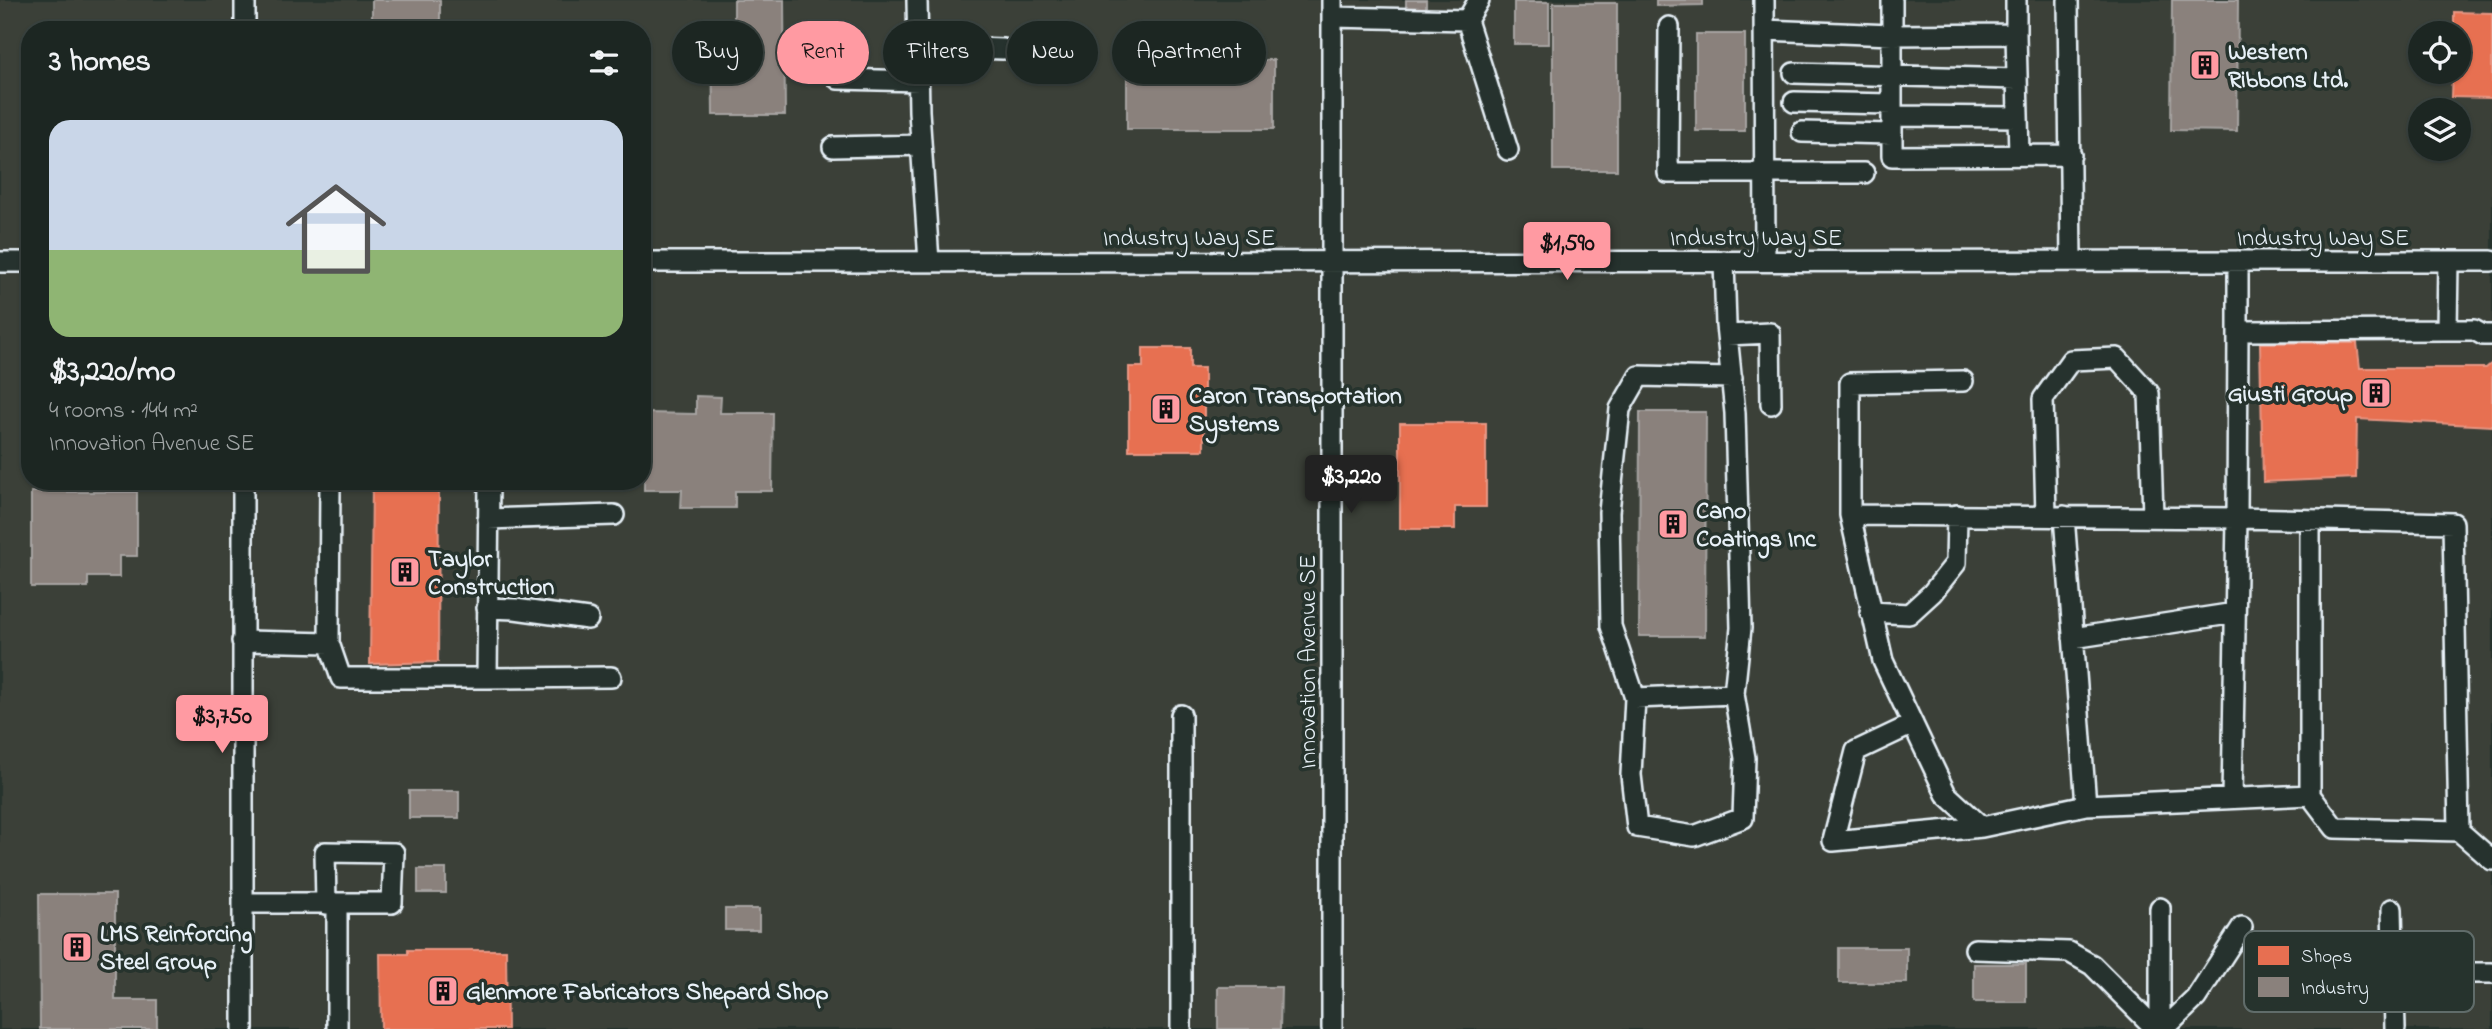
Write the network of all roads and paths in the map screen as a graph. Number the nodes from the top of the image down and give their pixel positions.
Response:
1 (245, 0) edge
2 (917, 0) edge
3 (1479, 0) edge
4 (1764, 0) edge
5 (1892, 0) edge
6 (2016, 0) edge
7 (2068, 0) edge
8 (1332, 8) edge
9 (1467, 20) junction
10 (245, 21) edge
11 (917, 21) edge
12 (1669, 27) dead end
13 (1765, 30) junction
14 (2016, 34) junction
15 (1892, 35) junction
16 (993, 48) edge
17 (1003, 48) dead end
18 (1794, 73) dead end
19 (1892, 75) junction
20 (2017, 79) junction
21 (919, 84) edge
22 (1794, 102) dead end
23 (2018, 117) junction
24 (1892, 118) junction
25 (1802, 132) dead end
26 (921, 145) junction
27 (833, 147) dead end
28 (1508, 150) dead end
29 (2019, 155) junction
30 (2071, 155) junction
31 (1765, 172) junction
32 (1864, 173) dead end
33 (1331, 261) junction
34 (1724, 261) junction
35 (1765, 261) junction
36 (2071, 261) junction
37 (2238, 261) junction
38 (2448, 261) junction
39 (2492, 261) edge
40 (0, 262) edge
41 (21, 262) edge
42 (651, 262) edge
43 (929, 262) junction
44 (2486, 329) edge
45 (2447, 330) junction
46 (2238, 331) junction
47 (1727, 335) junction
48 (1732, 378) junction
49 (1963, 381) dead end
50 (1771, 404) dead end
51 (243, 490) edge
52 (330, 490) edge
53 (489, 490) edge
54 (614, 515) dead end
55 (1850, 515) junction
56 (1957, 516) junction
57 (2055, 516) junction
58 (2153, 516) junction
59 (2237, 518) junction
60 (488, 519) junction
61 (2310, 520) junction
62 (487, 608) junction
63 (1870, 612) junction
64 (2235, 613) junction
65 (588, 619) dead end
66 (2073, 638) junction
67 (242, 641) junction
68 (329, 643) junction
69 (611, 677) dead end
70 (487, 678) junction
71 (1734, 694) junction
72 (1635, 698) junction
73 (1181, 715) dead end
74 (1913, 724) junction
75 (2310, 795) junction
76 (2232, 798) junction
77 (2086, 805) junction
78 (1982, 827) junction
79 (2459, 831) junction
80 (2492, 860) edge
81 (243, 903) junction
82 (2160, 908) dead end
83 (2392, 909) dead end
84 (2242, 927) dead end
85 (2392, 931) edge
86 (1975, 949) dead end
87 (2474, 973) edge
88 (2492, 973) edge
89 (243, 1029) edge
90 (337, 1029) edge
91 (1181, 1029) edge
92 (1332, 1029) edge
93 (2160, 1029) edge

1 - 10 street
2 - 11 street
3 - 9 street
4 - 13 street
5 - 15 street
6 - 14 street
7 - 30 street
8 - 9 street
8 - 33 street, Innovation Avenue SE
9 - 28 street
12 - 31 street
13 - 15 street
13 - 31 street
14 - 15 street
14 - 20 street
15 - 19 street
16 - 17 street
18 - 19 street
19 - 20 street
19 - 24 street
20 - 23 street
21 - 26 street
22 - 24 street
23 - 24 street
23 - 29 street
24 - 25 street
24 - 29 street
26 - 27 street
26 - 43 street
29 - 30 street
30 - 36 street
31 - 32 street
31 - 35 street
33 - 34 street, Industry Way SE
33 - 43 street, Industry Way SE
33 - 92 street, Innovation Avenue SE
34 - 35 street, Industry Way SE
34 - 47 street
35 - 36 street, Industry Way SE
36 - 37 street, Industry Way SE
37 - 38 street, Industry Way SE
37 - 46 street
38 - 39 street, Industry Way SE
38 - 45 street
40 - 41 street
42 - 43 street, Industry Way SE
44 - 45 street
45 - 46 street
46 - 59 street
47 - 48 street
47 - 50 street
48 - 71 street
48 - 72 street
49 - 55 street
51 - 67 street
52 - 68 street
53 - 60 street
54 - 60 street
55 - 56 street
55 - 63 street
56 - 57 street
56 - 63 street
57 - 58 street
57 - 58 street
57 - 66 street
58 - 59 street
59 - 61 street
59 - 64 street
60 - 62 street
61 - 75 street
61 - 79 street
62 - 65 street
62 - 70 street
63 - 74 street
64 - 66 street
64 - 76 street
66 - 77 street
67 - 68 street
67 - 81 street
68 - 70 street
69 - 70 street
71 - 72 street
71 - 72 street
73 - 91 street
74 - 78 street
74 - 78 street
75 - 76 street
75 - 79 street
76 - 77 street
77 - 78 street
79 - 80 street
81 - 89 street
81 - 90 street
82 - 93 street
83 - 85 street
84 - 93 street
86 - 93 street
87 - 88 street

